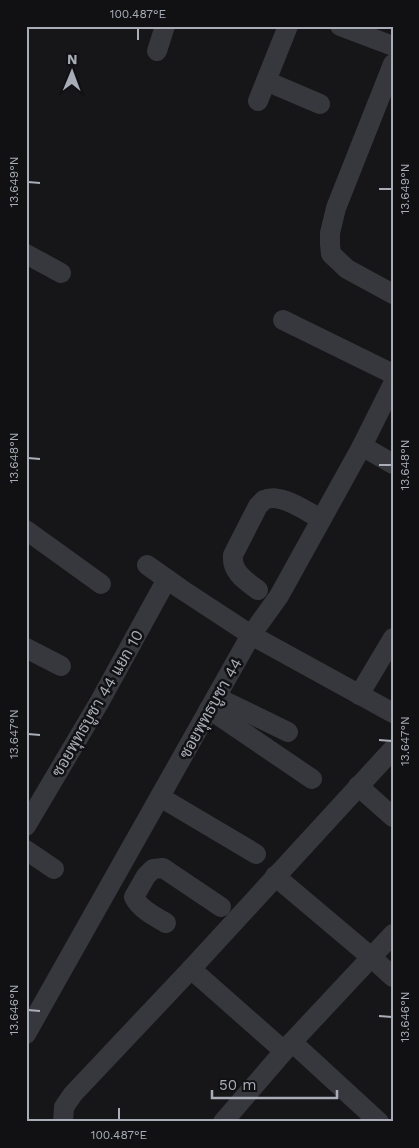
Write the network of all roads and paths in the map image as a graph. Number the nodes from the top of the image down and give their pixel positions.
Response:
1 (165, 26) edge
2 (288, 26) edge
3 (340, 26) edge
4 (393, 46) edge
5 (157, 51) dead end
6 (393, 64) edge
7 (266, 81) junction
8 (258, 101) dead end
9 (320, 104) dead end
10 (26, 254) edge
11 (61, 273) dead end
12 (393, 294) edge
13 (283, 320) dead end
14 (393, 374) edge
15 (393, 384) edge
16 (362, 446) junction
17 (393, 464) edge
18 (321, 519) junction
19 (26, 530) edge
20 (147, 565) dead end
21 (167, 579) junction
22 (101, 584) dead end
23 (258, 590) dead end
24 (251, 635) junction
25 (393, 638) edge
26 (26, 648) edge
27 (61, 666) dead end
28 (359, 695) junction
29 (213, 703) junction
30 (393, 713) edge
31 (288, 732) dead end
32 (393, 749) edge
33 (312, 778) dead end
34 (358, 786) junction
35 (160, 797) junction
36 (393, 818) edge
37 (26, 826) edge
38 (26, 850) edge
39 (256, 854) dead end
40 (120, 868) junction
41 (54, 869) dead end
42 (275, 876) junction
43 (142, 883) junction
44 (221, 907) dead end
45 (166, 923) dead end
46 (393, 934) edge
47 (371, 957) junction
48 (191, 969) junction
49 (393, 977) edge
50 (27, 1032) edge
51 (288, 1047) junction
52 (63, 1122) edge
53 (223, 1122) edge
54 (378, 1122) edge

1 - 5 street
2 - 7 street
3 - 4 street
6 - 12 street
7 - 8 street
7 - 9 street
10 - 11 street
13 - 14 street
15 - 16 street, ซอยพุทธบูชา 44
16 - 17 street
16 - 18 street, ซอยพุทธบูชา 44
18 - 23 street
18 - 24 street, ซอยพุทธบูชา 44
19 - 22 street
20 - 21 street
21 - 24 street
21 - 37 street, ซอยพุทธบูชา 44 แยก 10
24 - 28 street
24 - 29 street, ซอยพุทธบูชา 44
25 - 28 street
26 - 27 street
28 - 30 street
29 - 31 street
29 - 33 street
29 - 35 street, ซอยพุทธบูชา 44
32 - 34 street
34 - 36 street
34 - 42 street
35 - 39 street
35 - 40 street, ซอยพุทธบูชา 44
38 - 41 street
40 - 43 street
40 - 50 street, ซอยพุทธบูชา 44
42 - 47 street
42 - 48 street
43 - 44 street
43 - 45 street
46 - 47 street
47 - 49 street
47 - 51 street
48 - 51 street
48 - 52 street
51 - 53 street
51 - 54 street

